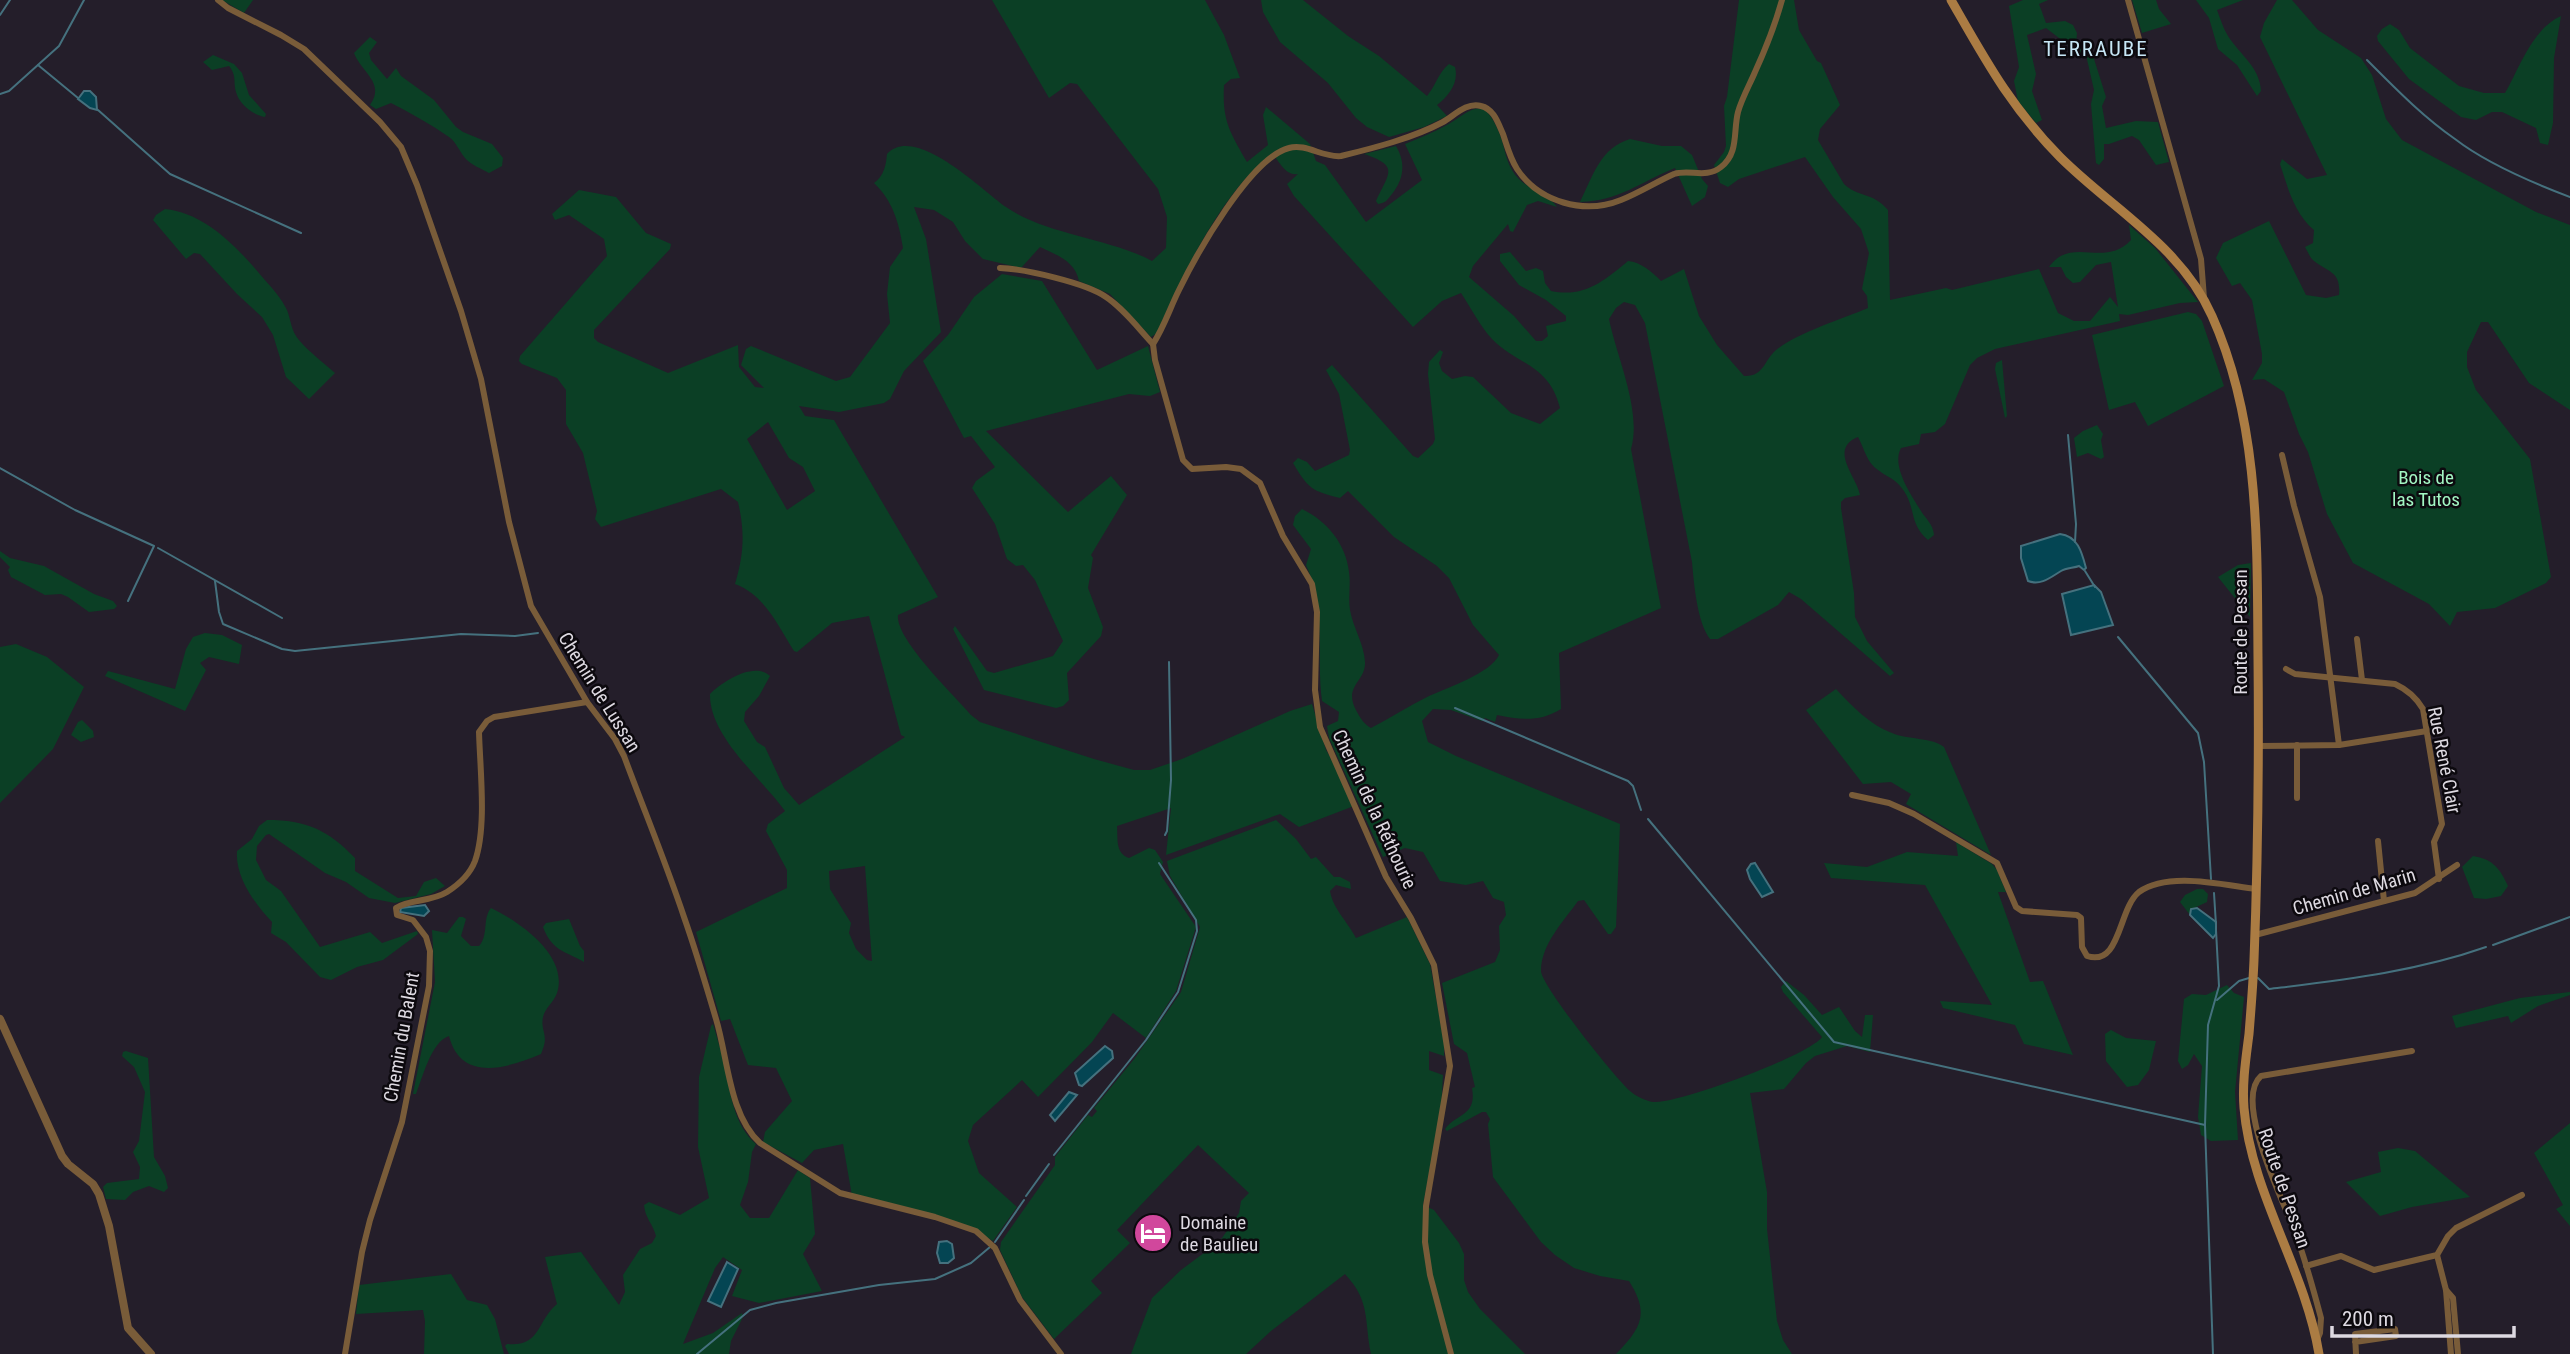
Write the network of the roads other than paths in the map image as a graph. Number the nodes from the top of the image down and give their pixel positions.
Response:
1 (218, 0) edge
2 (1782, 0) edge
3 (1951, 0) edge
4 (2128, 0) edge
5 (1000, 268) dead end
6 (2204, 300) junction
7 (1153, 344) junction
8 (2282, 455) dead end
9 (2357, 639) dead end
10 (2286, 669) dead end
11 (2331, 677) junction
12 (2362, 680) junction
13 (587, 702) junction
14 (2427, 731) junction
15 (2297, 745) junction
16 (2339, 745) junction
17 (2259, 746) junction
18 (1852, 795) dead end
19 (2297, 798) dead end
20 (2378, 841) dead end
21 (2457, 866) dead end
22 (2439, 879) junction
23 (2256, 889) junction
24 (2384, 901) junction
25 (2255, 936) junction
26 (0, 1019) edge
27 (2412, 1051) dead end
28 (2522, 1195) dead end
29 (2293, 1228) junction
30 (2281, 1232) junction
31 (2437, 1255) junction
32 (2306, 1266) junction
33 (2445, 1290) junction
34 (2317, 1340) junction
35 (2355, 1342) junction
36 (151, 1354) edge
37 (345, 1354) edge
38 (1061, 1354) edge
39 (1451, 1354) edge
40 (2319, 1354) edge
41 (2356, 1354) edge
42 (2451, 1354) edge
43 (2458, 1354) edge

1 - 13 street, Chemin de Lussan
2 - 7 street
3 - 6 main road, Route de Pessan
4 - 6 street
5 - 7 street
6 - 17 main road, Route de Pessan
7 - 39 street, Chemin de la Réthourie
8 - 11 street
9 - 12 street
10 - 11 street, Rue René Clair
11 - 12 street, Rue René Clair
11 - 16 street
12 - 14 street, Rue René Clair
13 - 37 street, Chemin du Balent
13 - 38 street, Chemin de Lussan
14 - 16 street
14 - 22 street, Rue René Clair
15 - 16 street
15 - 17 street
15 - 19 street
17 - 23 main road, Route de Pessan
18 - 23 street
20 - 24 street
21 - 22 street, Chemin de Marin
22 - 24 street, Chemin de Marin
23 - 25 main road, Route de Pessan
24 - 25 street, Chemin de Marin
25 - 30 main road, Route de Pessan
26 - 36 street
27 - 29 street
28 - 31 street
29 - 30 street
29 - 32 street
30 - 34 main road, Route de Pessan
31 - 32 street
31 - 33 street
32 - 34 street
33 - 42 street
33 - 43 street
34 - 40 main road, Route de Pessan
35 - 35 street
35 - 41 street

